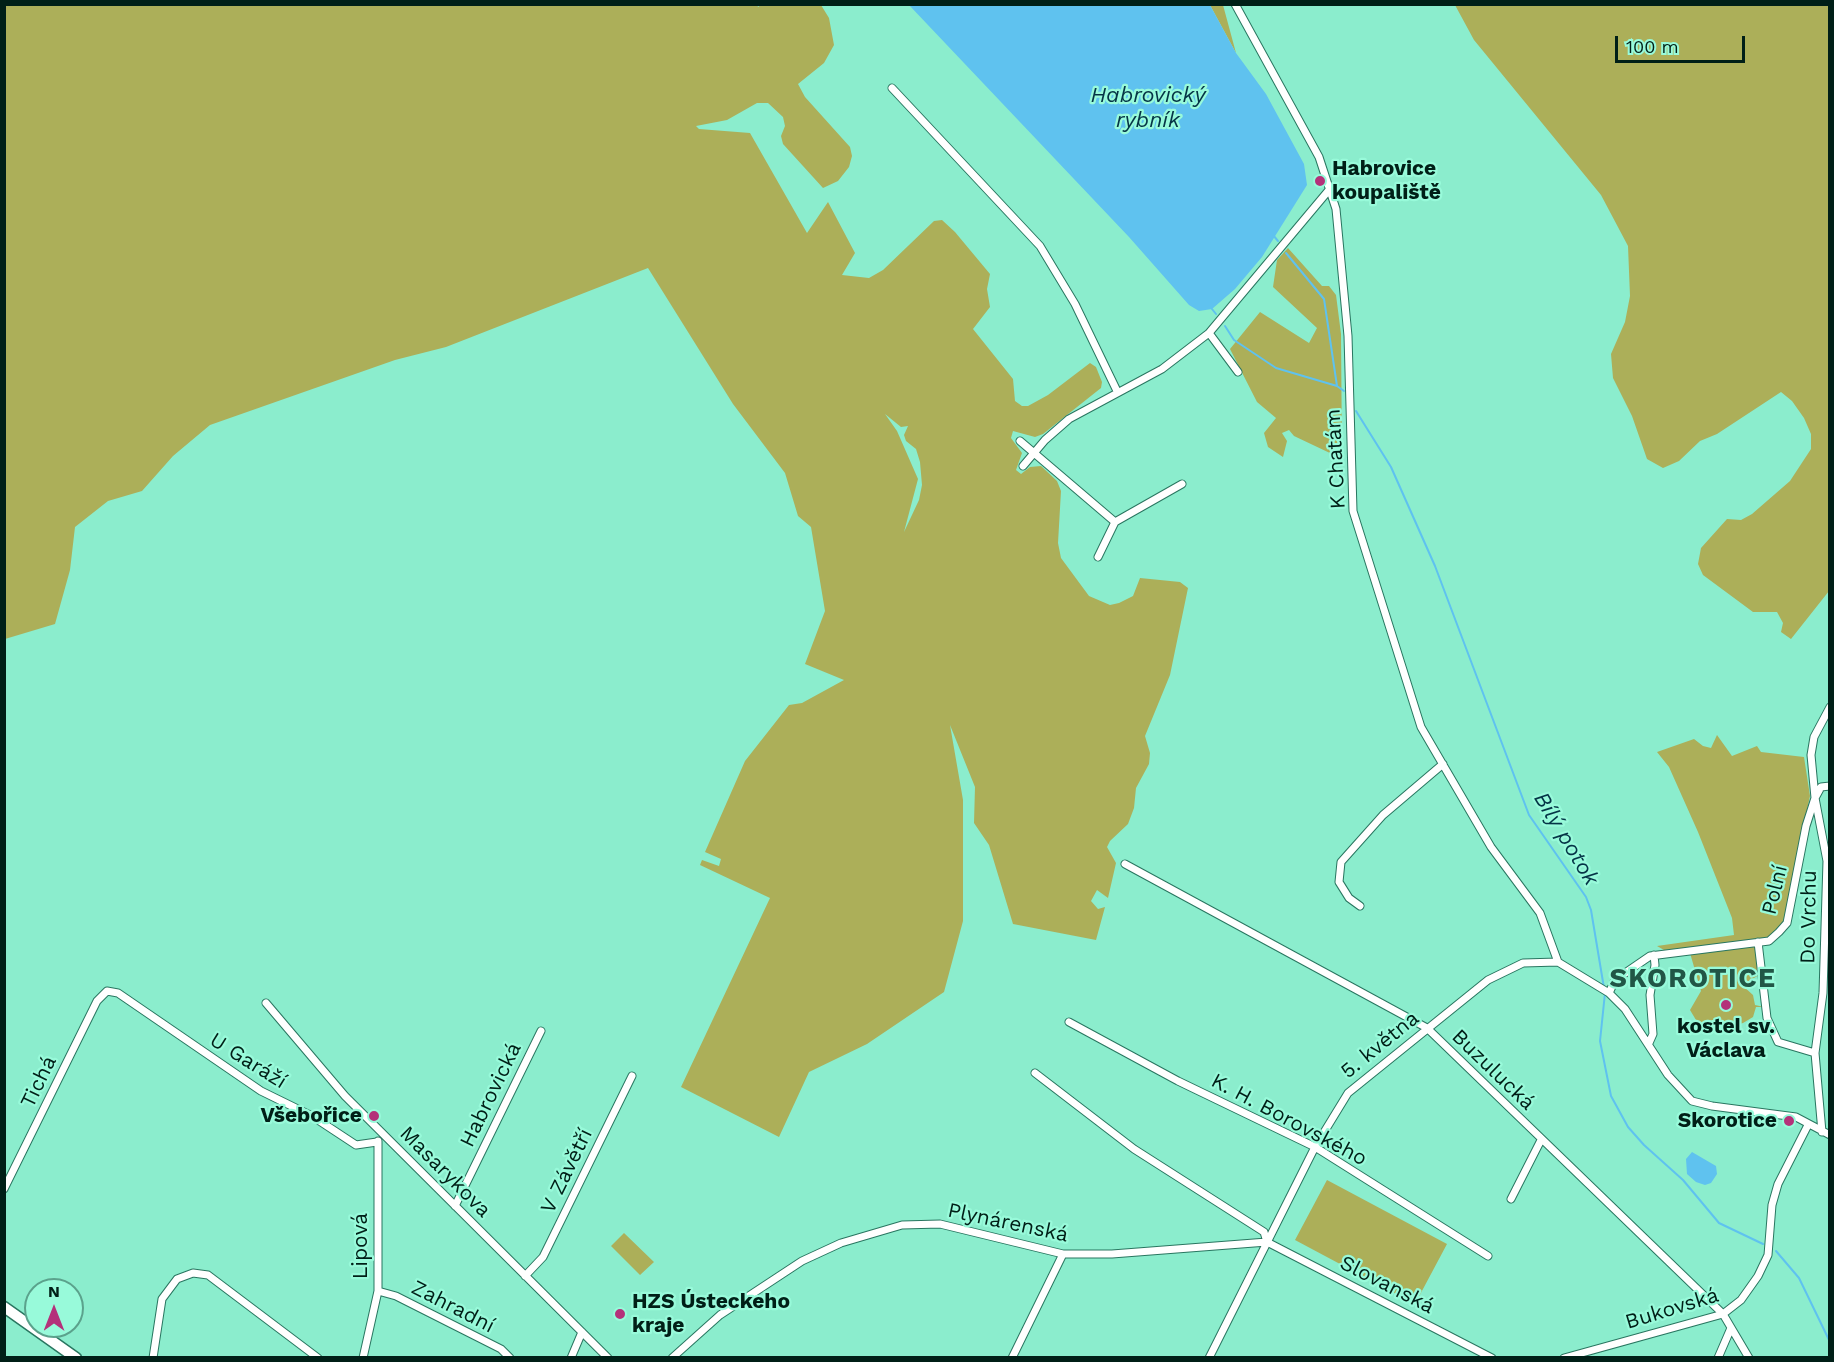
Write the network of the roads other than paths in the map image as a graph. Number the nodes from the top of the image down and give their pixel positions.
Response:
1 (1235, 4) edge
2 (892, 88) dead end
3 (1329, 190) junction
4 (1209, 333) junction
5 (1238, 372) dead end
6 (1118, 391) junction
7 (1020, 441) dead end
8 (1033, 453) junction
9 (1023, 466) dead end
10 (1182, 484) dead end
11 (1114, 522) junction
12 (1098, 557) dead end
13 (1830, 707) edge
14 (1443, 764) junction
15 (1830, 786) edge
16 (1815, 798) junction
17 (1125, 864) dead end
18 (1360, 906) dead end
19 (1758, 942) junction
20 (1653, 955) junction
21 (1558, 962) junction
22 (107, 991) joint
23 (1609, 992) junction
24 (266, 1003) dead end
25 (1069, 1022) dead end
26 (1426, 1028) junction
27 (541, 1031) dead end
28 (1649, 1043) junction
29 (1815, 1053) junction
30 (1035, 1072) dead end
31 (632, 1076) dead end
32 (1808, 1125) junction
33 (1826, 1133) edge
34 (384, 1135) junction
35 (1541, 1140) junction
36 (377, 1142) junction
37 (1315, 1147) junction
38 (4, 1189) edge
39 (1511, 1199) dead end
40 (454, 1206) junction
41 (1267, 1242) junction
42 (1063, 1254) junction
43 (1488, 1256) dead end
44 (525, 1276) junction
45 (378, 1291) junction
46 (4, 1307) edge
47 (1723, 1314) junction
48 (1731, 1328) junction
49 (582, 1332) junction
50 (76, 1358) edge
51 (153, 1358) edge
52 (318, 1358) edge
53 (363, 1358) edge
54 (510, 1358) edge
55 (571, 1358) edge
56 (608, 1358) edge
57 (672, 1358) edge
58 (1012, 1358) edge
59 (1209, 1358) edge
60 (1492, 1358) edge
61 (1564, 1358) edge
62 (1718, 1358) edge
63 (1749, 1358) edge

1 - 3 street, K Chatám
2 - 6 street
3 - 4 street
3 - 14 street, K Chatám
4 - 5 street
4 - 6 street
6 - 8 street
7 - 8 street
8 - 9 street
8 - 11 street
10 - 11 street
11 - 12 street
13 - 16 street, Do Vrchu
14 - 18 street
14 - 21 street, K Chatám
15 - 16 street
16 - 19 street, Polní
16 - 29 street, Do Vrchu
17 - 26 street, Buzulucká
19 - 20 street, Polní
19 - 29 street
20 - 23 street, Polní
20 - 28 street
21 - 23 street
21 - 26 street, 5. května
22 - 36 street, U Garáží
22 - 38 street, Tichá
23 - 28 street
24 - 34 street, Masarykova
25 - 37 street, K. H. Borovského
26 - 35 street, Buzulucká
26 - 37 street, 5. května
27 - 40 street, Habrovická
28 - 32 street
29 - 33 street, Do Vrchu
30 - 41 street
31 - 44 street, V Závětří
32 - 33 street
32 - 47 street, Bukovská
34 - 36 street
34 - 40 street, Masarykova
35 - 39 street
35 - 47 street, Buzulucká
36 - 45 street, Lipová
37 - 41 street, 5. května
37 - 43 street, K. H. Borovského
40 - 44 street, Masarykova
41 - 42 street, Plynárenská
41 - 59 street, 5. května
41 - 60 street, Slovanská
42 - 57 street, Plynárenská
42 - 58 street
44 - 49 street, Masarykova
45 - 53 street, Lipová
45 - 54 street, Zahradní
46 - 50 main road
47 - 48 street, Buzulucká
47 - 61 street, Bukovská
48 - 62 street
48 - 63 street, Buzulucká
49 - 55 street
49 - 56 street, Masarykova
51 - 52 street

